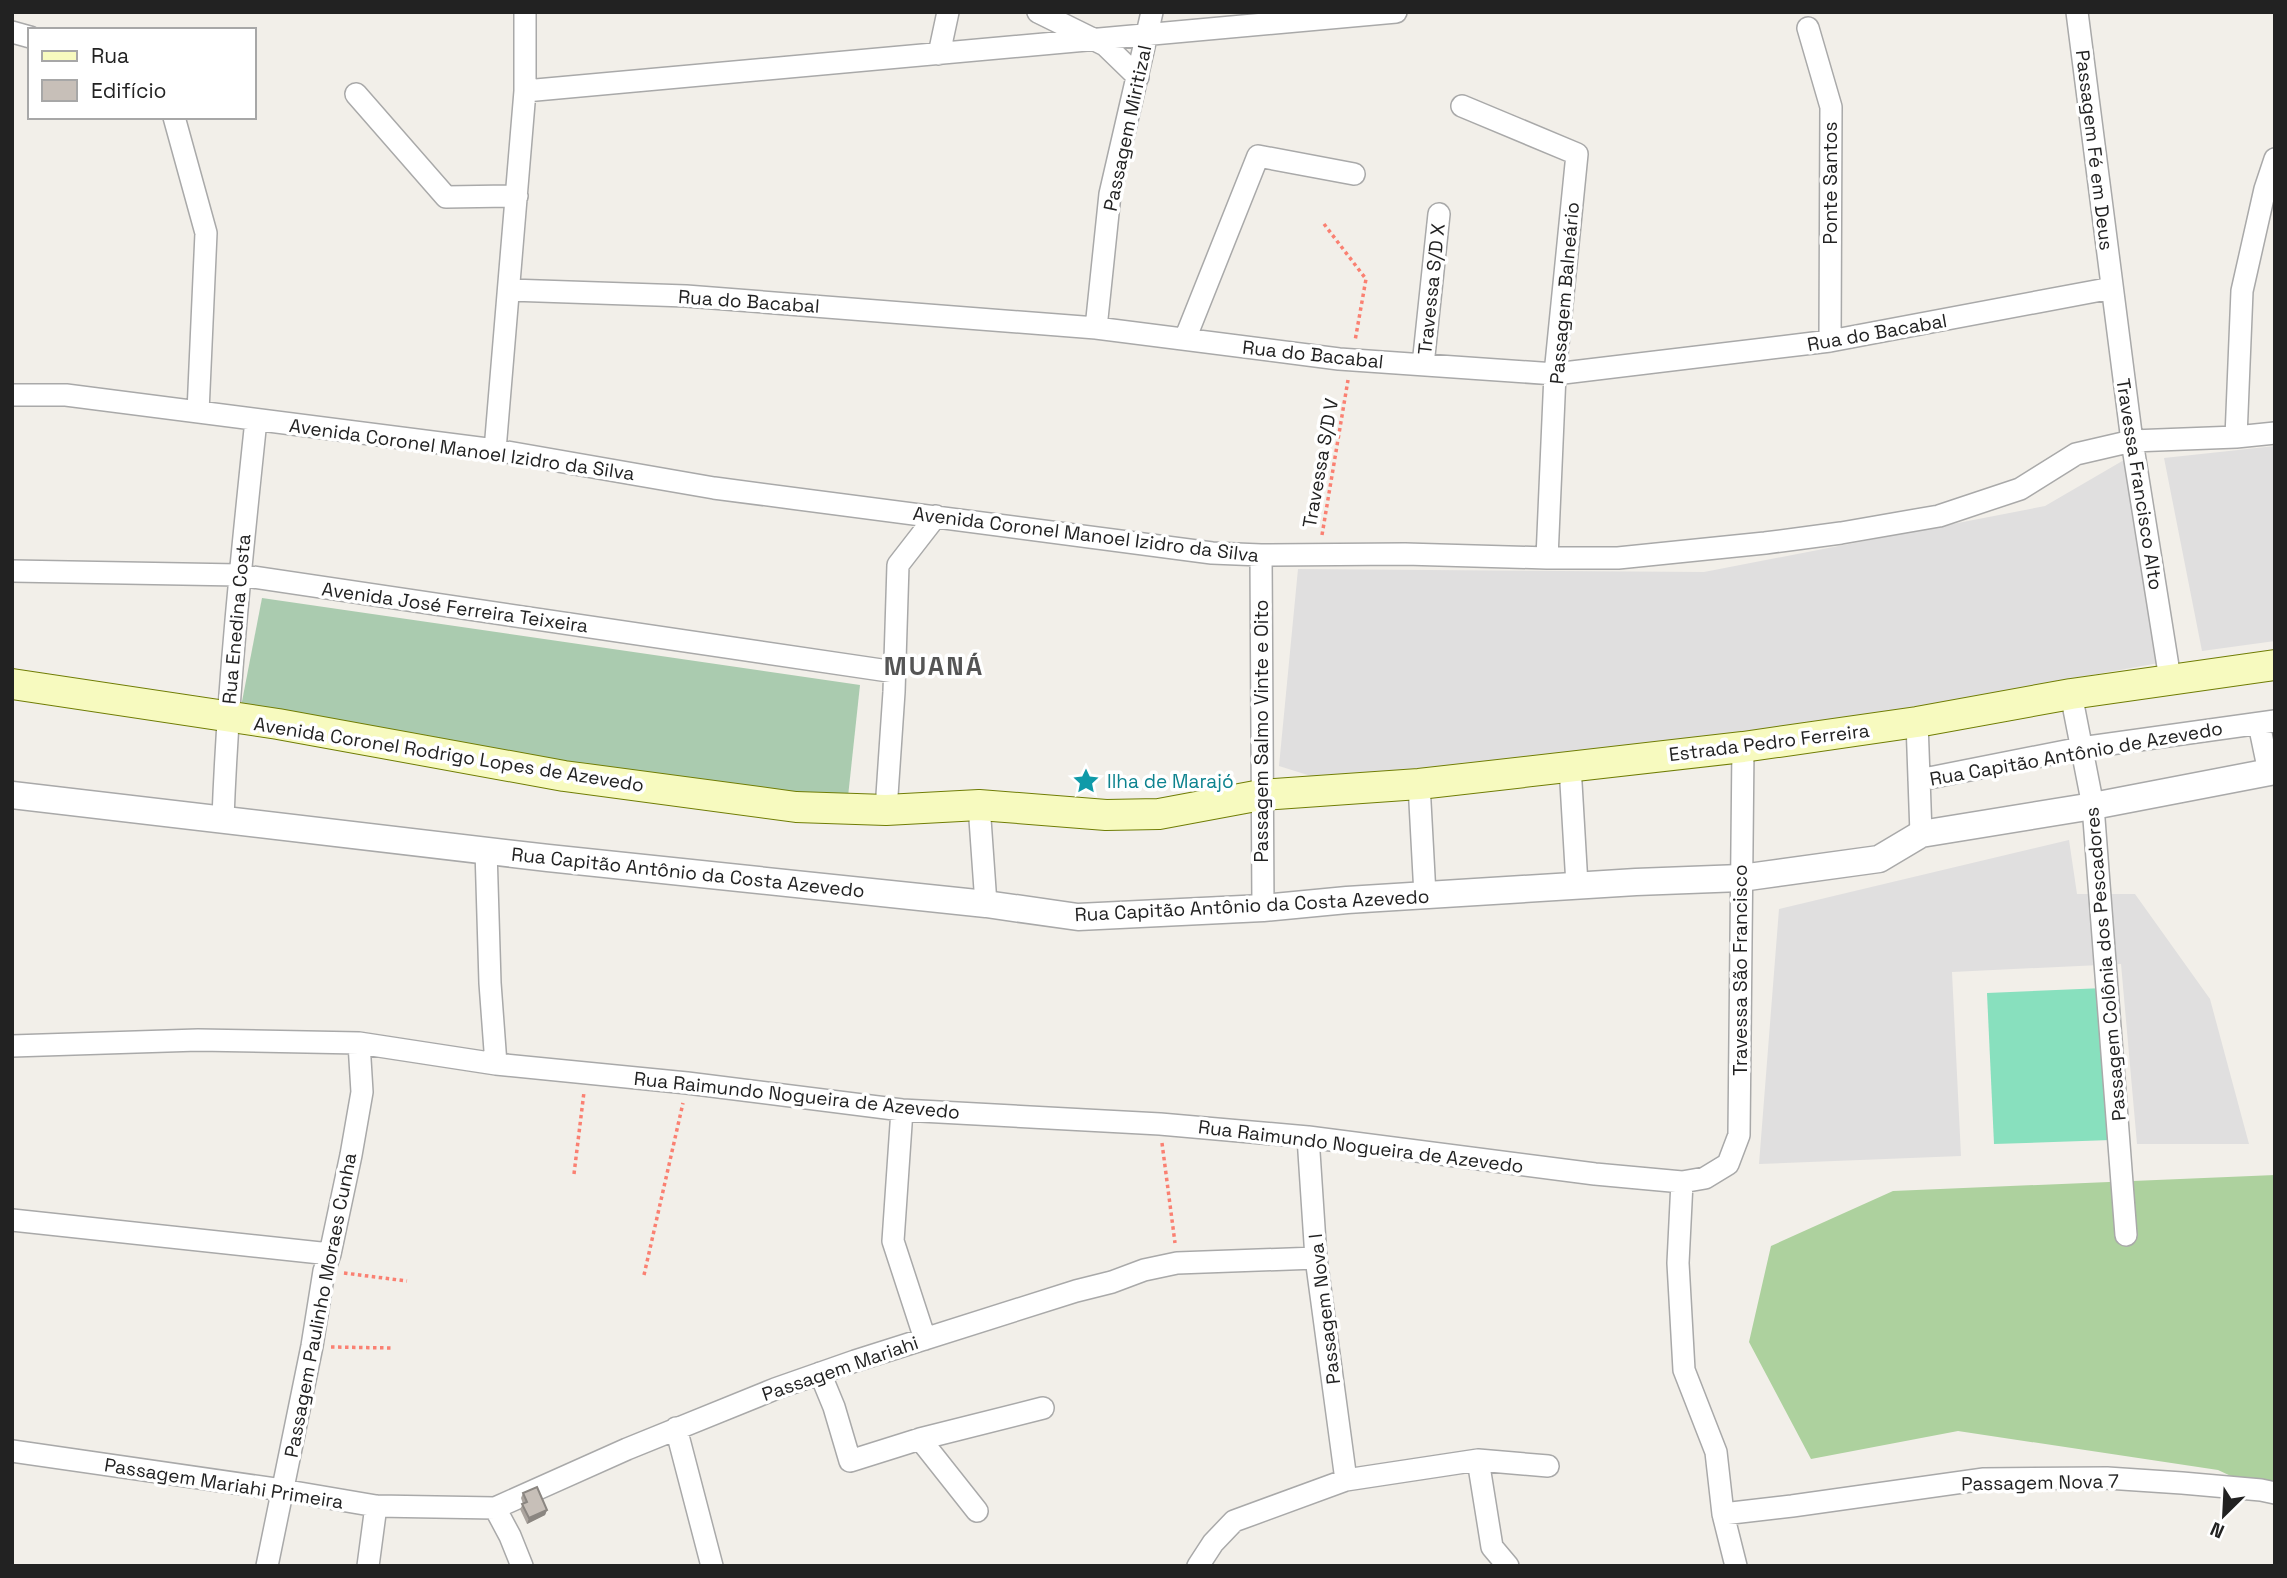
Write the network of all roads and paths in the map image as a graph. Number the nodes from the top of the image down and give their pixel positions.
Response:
1 (525, 12) edge
2 (948, 12) edge
3 (1038, 12) edge
4 (1152, 12) edge
5 (1396, 12) edge
6 (2077, 12) edge
7 (1808, 28) dead end
8 (1147, 35) junction
9 (1093, 40) junction
10 (939, 54) junction
11 (1138, 77) junction
12 (525, 91) junction
13 (356, 94) dead end
14 (1462, 106) dead end
15 (175, 119) edge
16 (2275, 159) edge
17 (1354, 174) dead end
18 (517, 196) junction
19 (1439, 214) dead end
20 (1324, 225) dead end
21 (2112, 288) junction
22 (510, 290) junction
23 (1096, 328) junction
24 (1185, 339) junction
25 (1830, 341) junction
26 (1352, 360) junction
27 (1423, 365) junction
28 (1555, 374) junction
29 (12, 394) edge
30 (198, 412) junction
31 (257, 420) junction
32 (2275, 433) edge
33 (2236, 437) junction
34 (2132, 441) junction
35 (495, 450) junction
36 (936, 516) junction
37 (1318, 554) junction
38 (1261, 555) junction
39 (1547, 558) junction
40 (12, 571) edge
41 (239, 575) junction
42 (2275, 665) edge
43 (895, 672) junction
44 (2170, 679) junction
45 (12, 684) edge
46 (2071, 694) junction
47 (227, 718) junction
48 (1917, 722) junction
49 (2267, 723) edge
50 (1743, 747) junction
51 (2081, 748) junction
52 (1570, 766) junction
53 (2272, 772) edge
54 (1919, 780) junction
55 (1419, 784) junction
56 (12, 795) edge
57 (1261, 795) junction
58 (979, 805) junction
59 (2093, 806) junction
60 (886, 810) junction
61 (223, 818) junction
62 (1921, 834) junction
63 (486, 850) junction
64 (1741, 878) junction
65 (1577, 886) junction
66 (1425, 895) junction
67 (986, 904) junction
68 (1263, 908) junction
69 (359, 1043) junction
70 (12, 1046) edge
71 (496, 1064) junction
72 (586, 1073) junction
73 (687, 1083) junction
74 (902, 1110) junction
75 (1160, 1124) junction
76 (1308, 1137) junction
77 (574, 1174) dead end
78 (1705, 1178) joint
79 (1682, 1182) junction
80 (12, 1220) edge
81 (2126, 1235) dead end
82 (1316, 1258) junction
83 (327, 1263) junction
84 (1177, 1263) junction
85 (644, 1275) dead end
86 (407, 1280) dead end
87 (925, 1339) junction
88 (312, 1346) junction
89 (392, 1349) dead end
90 (820, 1373) junction
91 (1043, 1408) dead end
92 (676, 1428) junction
93 (920, 1439) junction
94 (12, 1451) edge
95 (1478, 1460) junction
96 (1548, 1466) dead end
97 (1346, 1480) junction
98 (282, 1490) junction
99 (2275, 1493) edge
100 (376, 1506) junction
101 (495, 1508) junction
102 (977, 1511) dead end
103 (1723, 1514) junction
104 (267, 1566) edge
105 (368, 1566) edge
106 (522, 1566) edge
107 (712, 1566) edge
108 (1198, 1566) edge
109 (1508, 1566) edge
110 (1736, 1566) edge

1 - 12 street
2 - 10 street
3 - 9 street
4 - 8 street, Passagem Miritizal
5 - 8 street
6 - 21 street, Passagem Fé em Deus
7 - 25 street, Ponte Santos
8 - 9 street
8 - 11 street, Passagem Miritizal
9 - 10 street
9 - 11 street
10 - 12 street
11 - 23 street, Passagem Miritizal
12 - 18 street
13 - 18 street
14 - 28 street, Passagem Balneário
15 - 30 street
16 - 33 street
17 - 24 street
18 - 22 street
19 - 27 street, Travessa S/D X
20 - 26 path, Travessa S/D V
21 - 25 street, Rua do Bacabal
21 - 34 street, Travessa Francisco Alto
22 - 23 street, Rua do Bacabal
22 - 35 street
23 - 24 street, Rua do Bacabal
24 - 26 street, Rua do Bacabal
25 - 28 street, Rua do Bacabal
26 - 27 street, Rua do Bacabal
26 - 37 path, Travessa S/D V
27 - 28 street, Rua do Bacabal
28 - 39 street, Passagem Balneário
29 - 30 street, Avenida Coronel Manoel Izidro da Silva
30 - 31 street, Avenida Coronel Manoel Izidro da Silva
31 - 35 street, Avenida Coronel Manoel Izidro da Silva
31 - 41 street, Rua Enedina Costa
32 - 33 street, Avenida Coronel Manoel Izidro da Silva
33 - 34 street, Avenida Coronel Manoel Izidro da Silva
34 - 39 street, Avenida Coronel Manoel Izidro da Silva
34 - 44 street, Travessa Francisco Alto
35 - 36 street, Avenida Coronel Manoel Izidro da Silva
36 - 38 street, Avenida Coronel Manoel Izidro da Silva
36 - 43 street
37 - 38 street, Avenida Coronel Manoel Izidro da Silva
37 - 39 street, Avenida Coronel Manoel Izidro da Silva
38 - 57 street, Passagem Salmo Vinte e Oito
40 - 41 street, Avenida José Ferreira Teixeira
41 - 43 street, Avenida José Ferreira Teixeira
41 - 47 street, Rua Enedina Costa
42 - 44 main road, Estrada Pedro Ferreira
43 - 60 street
44 - 46 main road, Estrada Pedro Ferreira
45 - 47 main road, Avenida Coronel Rodrigo Lopes de Azevedo
46 - 48 main road, Estrada Pedro Ferreira
46 - 51 street, Passagem Colônia dos Pescadores
47 - 60 main road, Avenida Coronel Rodrigo Lopes de Azevedo
47 - 61 street, Rua Enedina Costa
48 - 50 main road, Estrada Pedro Ferreira
48 - 54 street
49 - 51 street, Rua Capitão Antônio de Azevedo
49 - 53 street
50 - 52 main road, Estrada Pedro Ferreira
50 - 64 street, Travessa São Francisco
51 - 54 street, Rua Capitão Antônio de Azevedo
51 - 59 street, Passagem Colônia dos Pescadores
52 - 55 main road, Estrada Pedro Ferreira
52 - 65 street
53 - 59 street, Rua Capitão Antônio da Costa Azevedo
54 - 62 street
55 - 57 main road, Estrada Pedro Ferreira
55 - 66 street
56 - 61 street, Rua Capitão Antônio da Costa Azevedo
57 - 58 main road, Estrada Pedro Ferreira
57 - 68 street, Passagem Salmo Vinte e Oito
58 - 60 main road, Avenida Coronel Rodrigo Lopes de Azevedo
58 - 67 street
59 - 62 street, Rua Capitão Antônio da Costa Azevedo
59 - 81 street, Passagem Colônia dos Pescadores
61 - 63 street, Rua Capitão Antônio da Costa Azevedo
62 - 64 street, Rua Capitão Antônio da Costa Azevedo
63 - 67 street, Rua Capitão Antônio da Costa Azevedo
63 - 71 street
64 - 65 street, Rua Capitão Antônio da Costa Azevedo
64 - 78 street, Travessa São Francisco
65 - 66 street, Rua Capitão Antônio da Costa Azevedo
66 - 68 street, Rua Capitão Antônio da Costa Azevedo
67 - 68 street, Rua Capitão Antônio da Costa Azevedo
69 - 70 street, Rua Raimundo Nogueira de Azevedo
69 - 71 street, Rua Raimundo Nogueira de Azevedo
69 - 83 street, Passagem Paulinho Moraes Cunha
71 - 72 street, Rua Raimundo Nogueira de Azevedo
72 - 73 street, Rua Raimundo Nogueira de Azevedo
72 - 77 path
73 - 74 street, Rua Raimundo Nogueira de Azevedo
73 - 85 path
74 - 75 street, Rua Raimundo Nogueira de Azevedo
74 - 87 street
75 - 76 street, Rua Raimundo Nogueira de Azevedo
75 - 84 path
76 - 79 street, Rua Raimundo Nogueira de Azevedo
76 - 82 street, Passagem Nova I
78 - 79 street, Rua Raimundo Nogueira de Azevedo
79 - 103 street
80 - 83 street
82 - 84 street, Passagem Mariahi
82 - 97 street, Passagem Nova I
83 - 86 path
83 - 88 street, Passagem Paulinho Moraes Cunha
84 - 87 street, Passagem Mariahi
87 - 90 street, Passagem Mariahi
88 - 89 path
88 - 98 street, Passagem Paulinho Moraes Cunha
90 - 92 street, Passagem Mariahi
90 - 93 street
91 - 93 street
92 - 101 street, Passagem Mariahi
92 - 107 street
93 - 102 street
94 - 98 street, Passagem Mariahi Primeira
95 - 96 street
95 - 97 street
95 - 109 street
97 - 108 street
98 - 100 street, Passagem Mariahi Primeira
98 - 104 street, Passagem Paulinho Moraes Cunha
99 - 103 street, Passagem Nova 7
100 - 101 street, Passagem Mariahi
100 - 105 street
101 - 106 street
103 - 110 street

